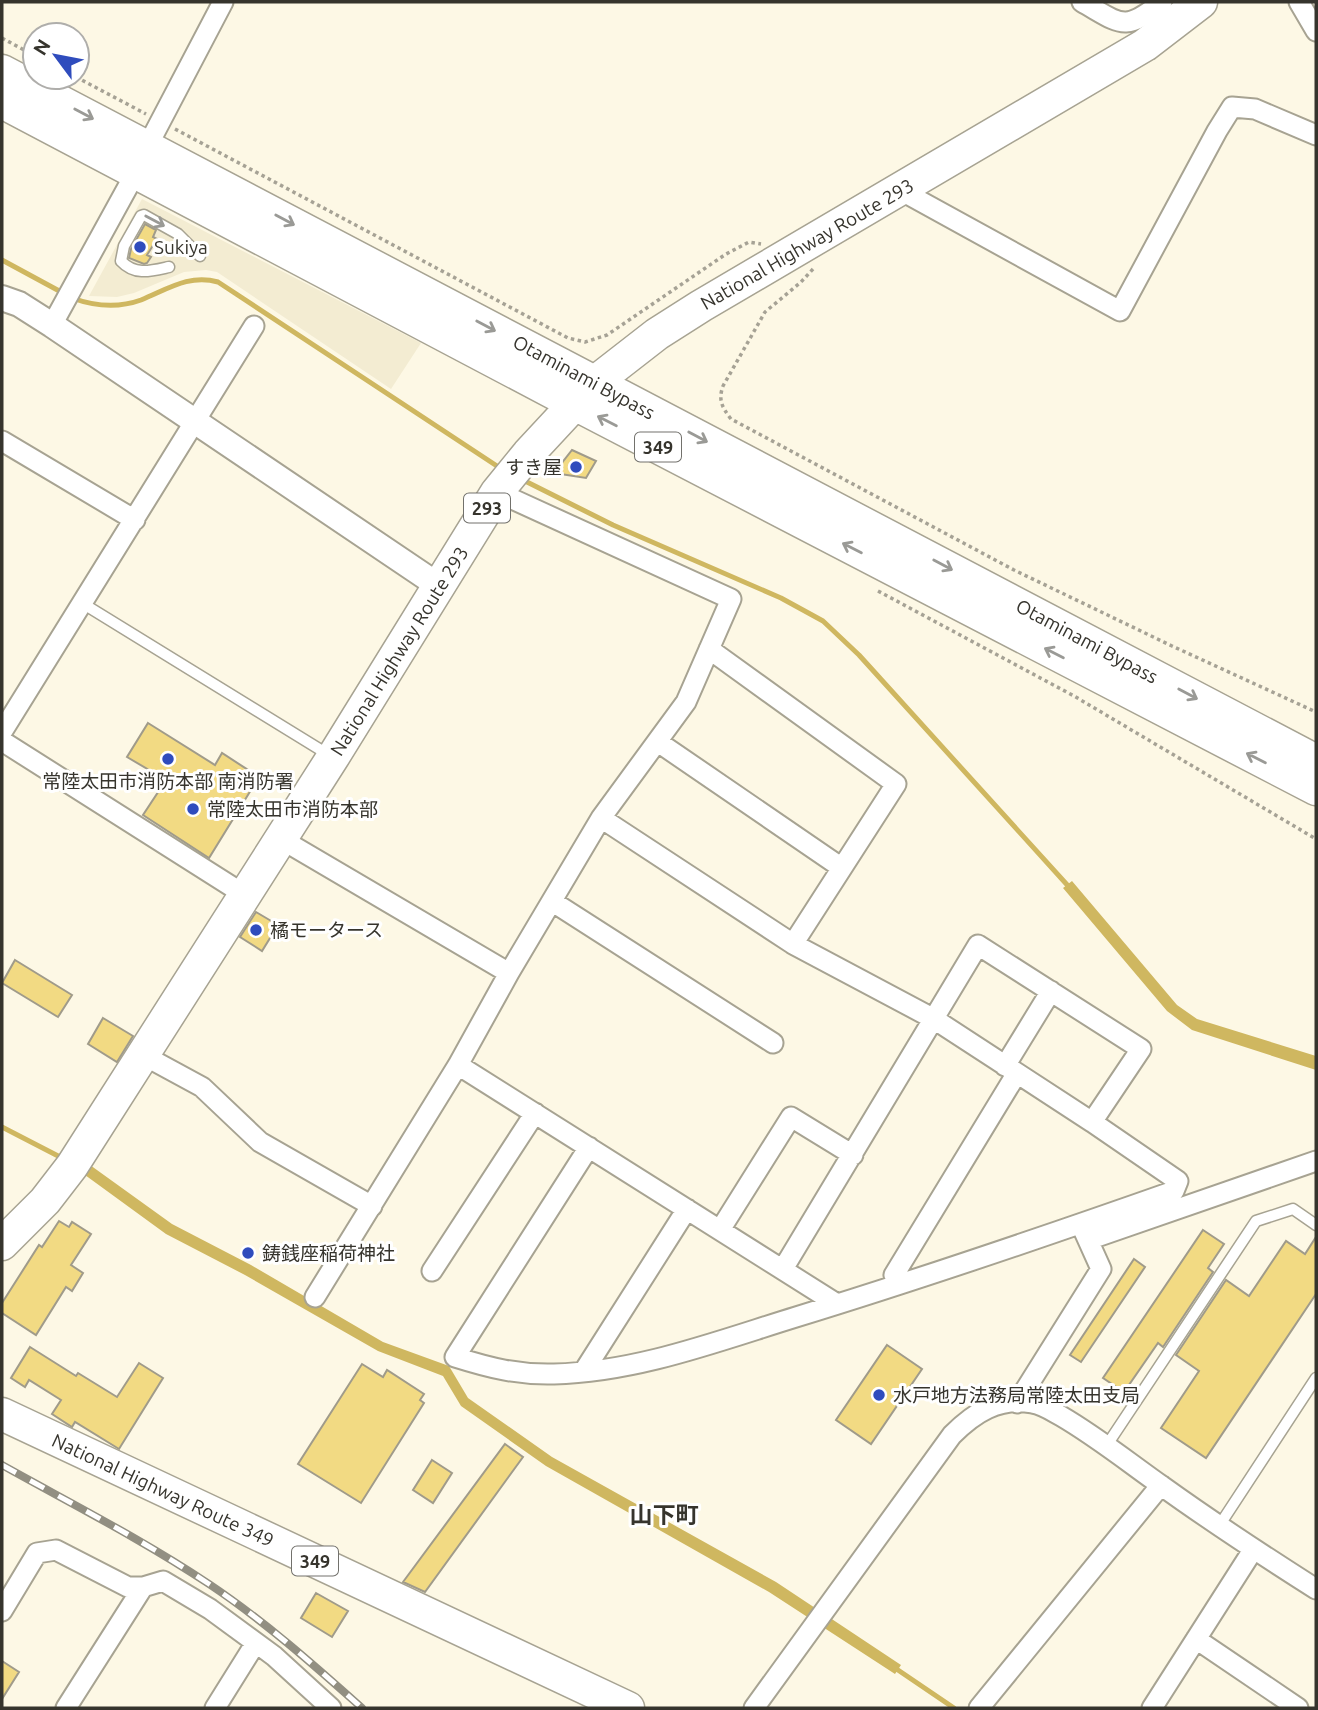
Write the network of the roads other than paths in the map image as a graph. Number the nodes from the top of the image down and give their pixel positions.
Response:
1 (223, 2) edge
2 (1082, 2) edge
3 (1162, 2) edge
4 (1201, 2) edge
5 (1299, 2) edge
6 (1316, 31) edge
7 (2, 71) edge
8 (2, 102) edge
9 (1316, 135) edge
10 (148, 147) junction
11 (900, 190) junction
12 (200, 256) dead end
13 (169, 267) dead end
14 (2, 298) edge
15 (52, 325) junction
16 (254, 326) dead end
17 (584, 393) junction
18 (195, 422) junction
19 (2, 441) edge
20 (497, 492) junction
21 (135, 520) junction
22 (439, 586) junction
23 (82, 603) junction
24 (709, 649) junction
25 (2, 732) edge
26 (2, 741) edge
27 (658, 741) junction
28 (333, 757) junction
29 (1316, 761) edge
30 (1316, 789) edge
31 (601, 818) junction
32 (281, 839) junction
33 (842, 868) junction
34 (245, 895) junction
35 (553, 902) junction
36 (793, 944) junction
37 (509, 973) junction
38 (1051, 992) junction
39 (934, 1019) junction
40 (773, 1043) dead end
41 (143, 1055) junction
42 (458, 1065) junction
43 (1011, 1069) junction
44 (534, 1113) junction
45 (1092, 1122) junction
46 (589, 1147) junction
47 (853, 1155) junction
48 (1316, 1161) edge
49 (372, 1206) junction
50 (687, 1209) junction
51 (1316, 1225) edge
52 (720, 1230) junction
53 (1084, 1232) junction
54 (2, 1244) edge
55 (783, 1269) junction
56 (432, 1271) dead end
57 (899, 1284) junction
58 (315, 1297) dead end
59 (837, 1304) junction
60 (584, 1371) junction
61 (1316, 1378) edge
62 (1017, 1403) junction
63 (2, 1414) edge
64 (1107, 1445) junction
65 (1161, 1485) junction
66 (1219, 1525) junction
67 (1253, 1550) junction
68 (143, 1587) junction
69 (1316, 1589) edge
70 (2, 1611) edge
71 (1196, 1639) junction
72 (255, 1644) junction
73 (66, 1708) edge
74 (215, 1708) edge
75 (331, 1708) edge
76 (628, 1708) edge
77 (754, 1708) edge
78 (979, 1708) edge
79 (1152, 1708) edge
80 (1298, 1708) edge

1 - 10 street
2 - 3 street
4 - 11 highway, National Highway Route 293 / 293
5 - 6 street
7 -> 10 highway, Otaminami Bypass / 349
8 - 10 highway, Otaminami Bypass / 349
9 - 11 street
10 - 15 street
10 - 17 highway, Otaminami Bypass / 349
11 - 17 highway, National Highway Route 293 / 293
13 -> 12 lane
14 - 15 street
15 - 18 street
16 - 18 street
17 - 20 highway, National Highway Route 293 / 293
17 -> 29 highway, Otaminami Bypass / 349
30 -> 17 highway, Otaminami Bypass / 349
18 - 21 street
18 - 22 street
19 - 21 street
20 - 22 highway, National Highway Route 293 / 293
20 - 24 street
21 - 23 street
22 - 28 highway, National Highway Route 293 / 293
23 - 25 street
23 - 28 lane
24 - 27 street
24 - 33 street
26 - 34 street
27 - 31 street
27 - 33 street
28 - 32 highway, National Highway Route 293 / 293
31 - 35 street
31 - 36 street
32 - 34 highway, National Highway Route 293 / 293
32 - 37 street
33 - 36 street
34 - 41 highway, National Highway Route 293 / 293
35 - 37 street
35 - 40 street
36 - 39 street
37 - 42 street
38 - 39 street
38 - 43 street
38 - 45 street
39 - 43 street
39 - 47 street
41 - 49 street
41 - 54 highway, National Highway Route 293 / 293
42 - 44 street
42 - 49 street
43 - 45 street
43 - 57 street
44 - 46 street
44 - 56 street
45 - 53 street
46 - 50 street
46 - 60 street
47 - 52 street
47 - 55 street
48 - 53 street
49 - 58 street
50 - 52 street
50 - 60 street
51 - 64 lane
52 - 55 street
53 - 57 street
53 - 62 street
55 - 59 street
57 - 59 street
59 - 60 street
61 - 66 lane
62 - 64 street
62 - 77 street
63 - 76 highway, National Highway Route 349 / 349
64 - 65 street
65 - 66 street
65 - 78 street
66 - 67 street
67 - 69 street
67 - 71 street
68 - 70 street
68 - 72 street
68 - 73 street
71 - 79 street
71 - 80 street
72 - 74 street
72 - 75 street

